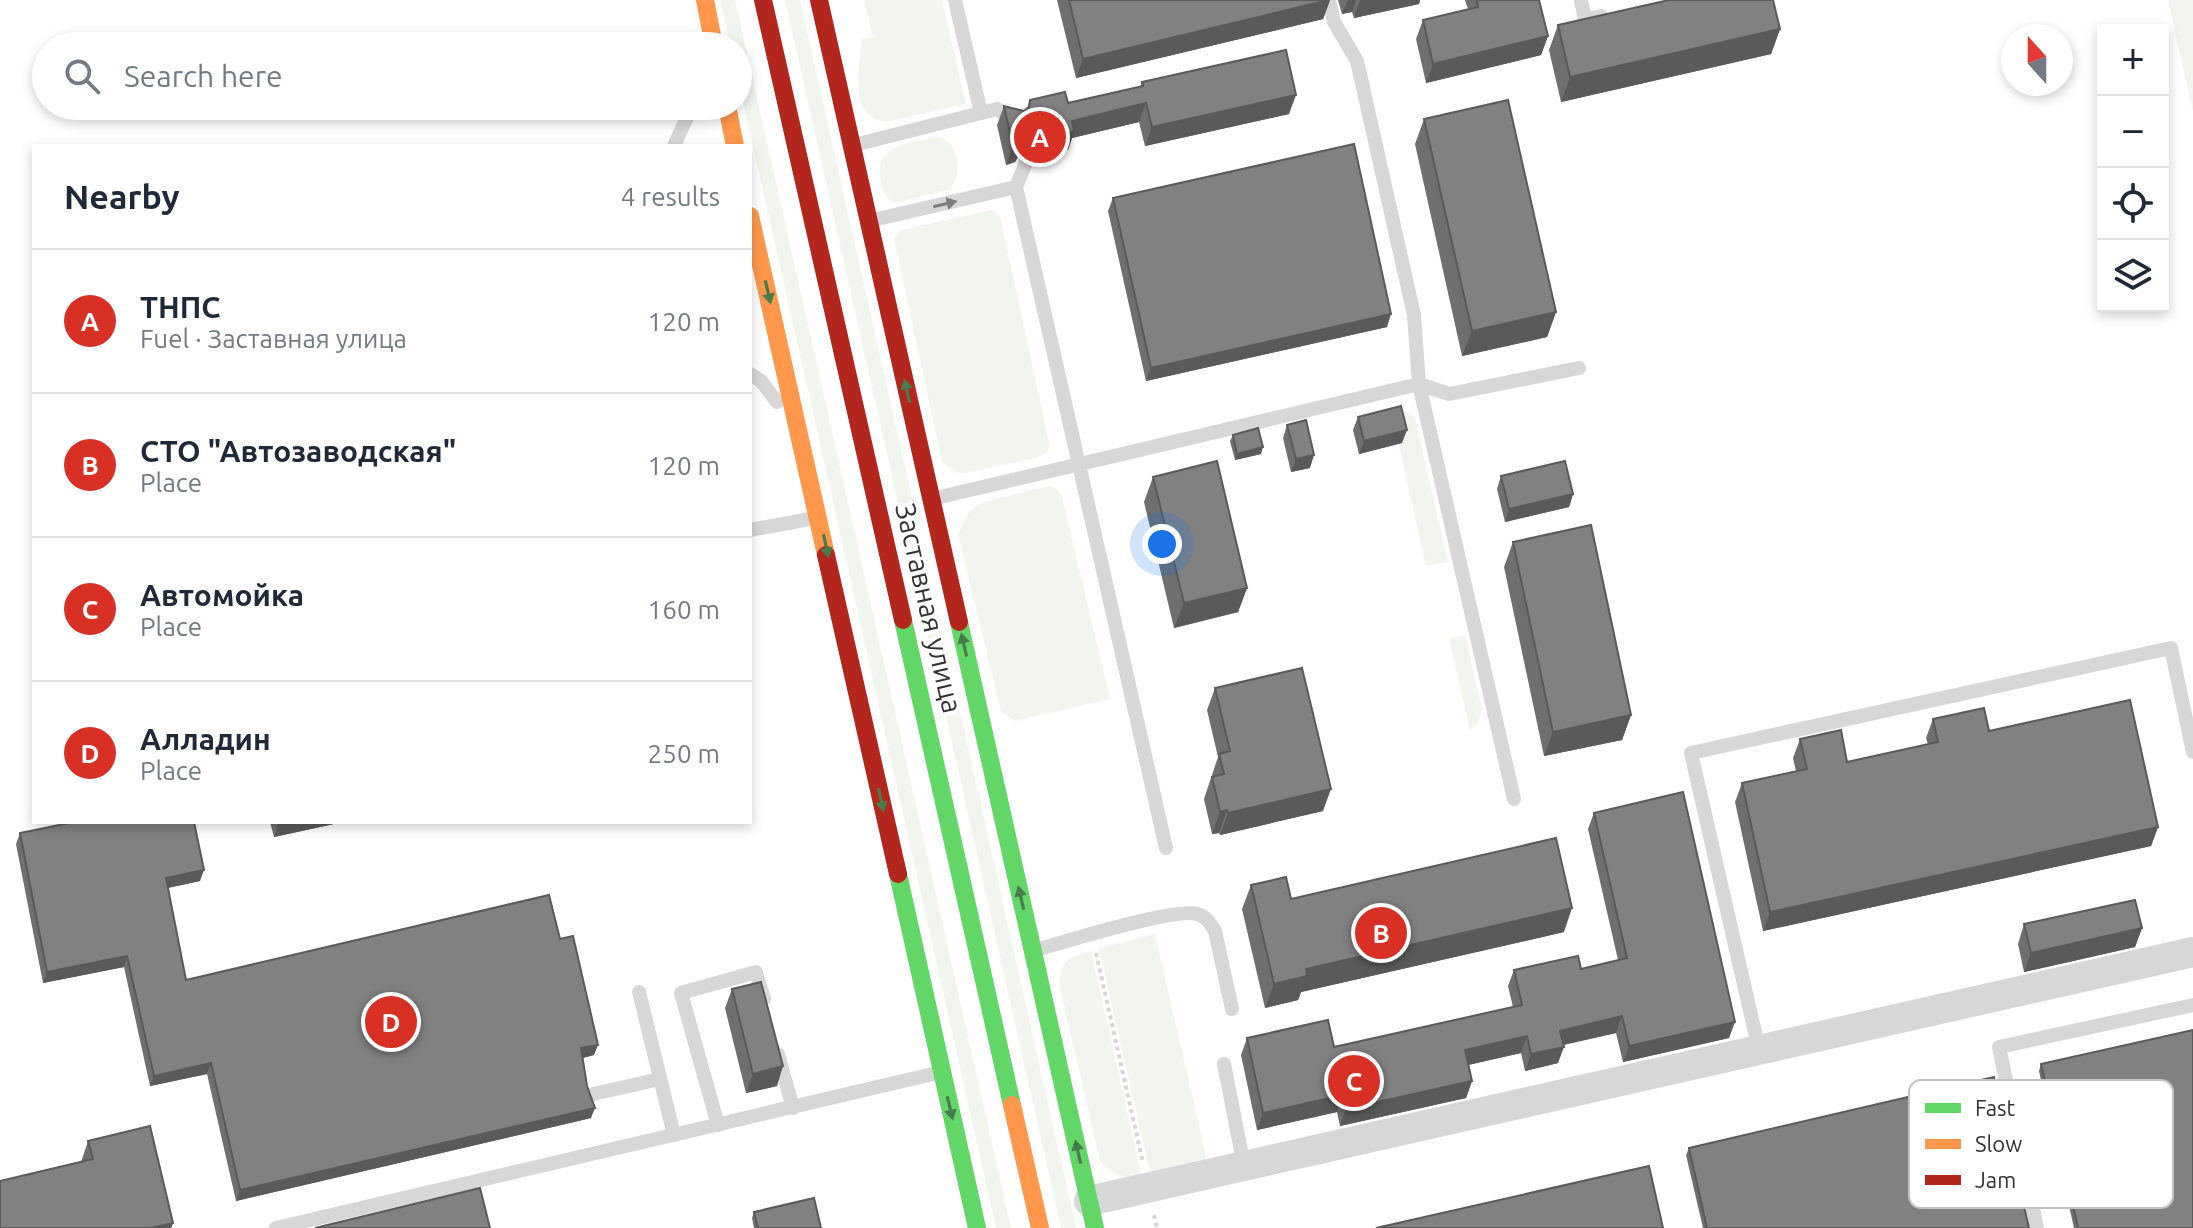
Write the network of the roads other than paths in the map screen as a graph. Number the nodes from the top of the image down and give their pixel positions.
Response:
1 (703, 0) edge
2 (763, 0) edge
3 (819, 0) edge
4 (955, 0) edge
5 (1329, 0) edge
6 (1581, 0) edge
7 (1613, 14) edge
8 (702, 32) edge
9 (711, 32) edge
10 (981, 113) junction
11 (686, 120) edge
12 (730, 120) edge
13 (1014, 121) edge
14 (675, 144) edge
15 (735, 144) edge
16 (852, 145) junction
17 (1027, 160) dead end
18 (1016, 187) junction
19 (869, 221) junction
20 (752, 225) edge
21 (1579, 368) dead end
22 (752, 375) edge
23 (1419, 384) junction
24 (807, 459) junction
25 (1079, 464) junction
26 (931, 499) junction
27 (819, 517) junction
28 (752, 530) edge
29 (2193, 752) edge
30 (1514, 799) dead end
31 (1166, 848) dead end
32 (1033, 950) junction
33 (2193, 952) edge
34 (639, 992) dead end
35 (2193, 1005) edge
36 (1232, 1009) dead end
37 (1759, 1050) junction
38 (1224, 1064) dead end
39 (941, 1072) junction
40 (660, 1079) junction
41 (2006, 1080) edge
42 (593, 1094) edge
43 (793, 1108) junction
44 (718, 1125) junction
45 (674, 1135) junction
46 (1244, 1166) junction
47 (2033, 1208) edge
48 (1092, 1214) edge
49 (276, 1228) edge
50 (977, 1228) edge
51 (1040, 1228) edge
52 (2037, 1228) edge

1 - 8 lane
1 - 9 main road
2 - 51 main road, Заставная улица
3 - 16 main road, Заставная улица
4 - 10 lane
5 - 23 lane
6 - 7 lane
10 - 13 lane
10 - 16 lane
11 - 14 lane
12 - 15 main road
16 - 19 main road, Заставная улица
17 - 18 lane
19 -> 18 lane
18 - 25 lane
26 -> 19 main road, Заставная улица
20 -> 24 main road
21 - 23 lane
22 - 24 lane
23 - 25 lane
23 - 30 lane
24 - 27 main road
25 - 26 lane
25 - 31 lane
32 -> 26 main road, Заставная улица
27 - 28 lane
27 -> 39 main road
29 - 37 lane
32 - 36 lane
48 -> 32 main road, Заставная улица
33 - 37 street
34 - 40 lane
35 - 41 lane
37 - 46 street
38 - 46 lane
39 - 43 lane
39 -> 50 main road
40 - 42 lane
40 - 45 lane
43 - 44 lane
43 - 44 lane
44 - 45 lane
45 - 49 lane
46 - 48 street
47 - 52 lane

